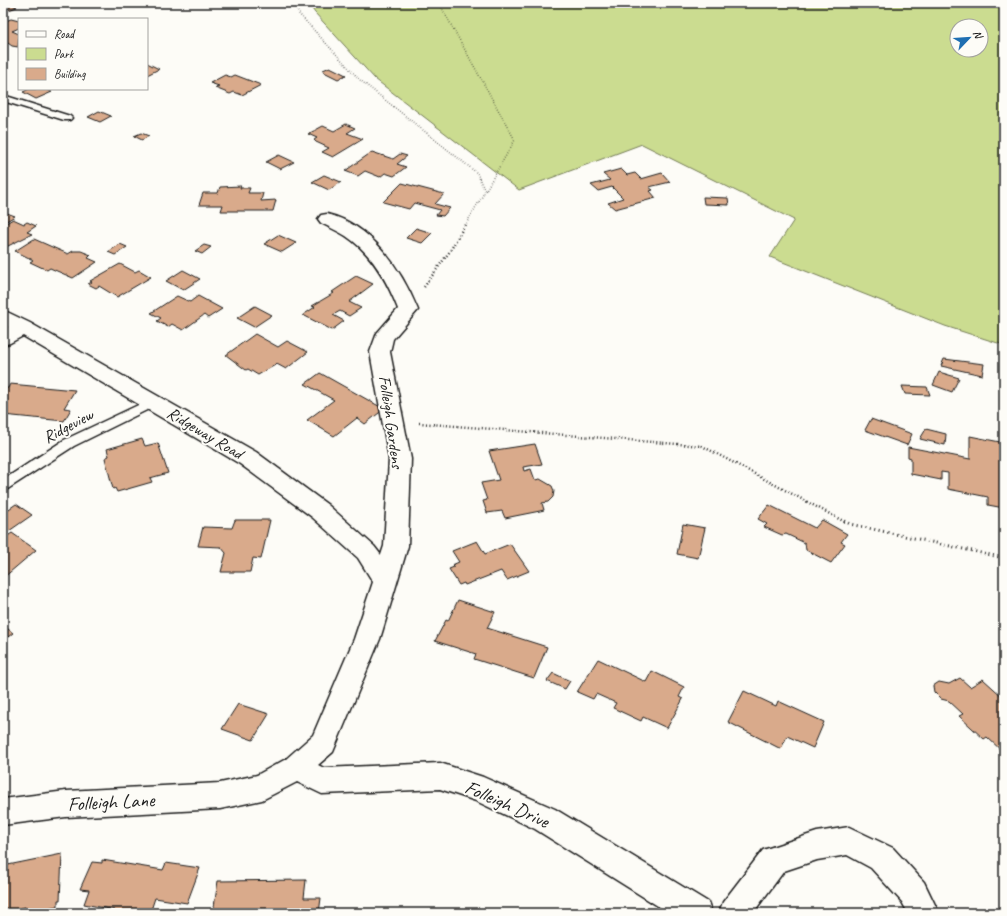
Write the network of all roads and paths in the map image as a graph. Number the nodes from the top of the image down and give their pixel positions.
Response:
1 (293, 3) edge
2 (439, 3) edge
3 (3, 98) edge
4 (67, 118) dead end
5 (485, 192) junction
6 (327, 219) dead end
7 (406, 304) junction
8 (3, 316) edge
9 (23, 327) junction
10 (3, 339) edge
11 (153, 402) junction
12 (393, 421) junction
13 (3, 487) edge
14 (1004, 558) edge
15 (384, 579) junction
16 (296, 768) junction
17 (3, 812) edge
18 (697, 913) edge
19 (734, 913) edge
20 (924, 913) edge

1 - 5 path
2 - 5 path
3 - 4 lane
5 - 7 path
6 - 7 street
7 - 12 street, Folleigh Gardens
8 - 9 street, Ridgeway Road
9 - 10 street
9 - 11 street, Ridgeway Road
11 - 13 lane, Ridgeview
11 - 15 street, Ridgeway Road
12 - 14 path
12 - 15 street, Folleigh Gardens
15 - 16 street, Folleigh Gardens
16 - 17 street, Folleigh Lane
16 - 18 street, Folleigh Drive
19 - 20 street

